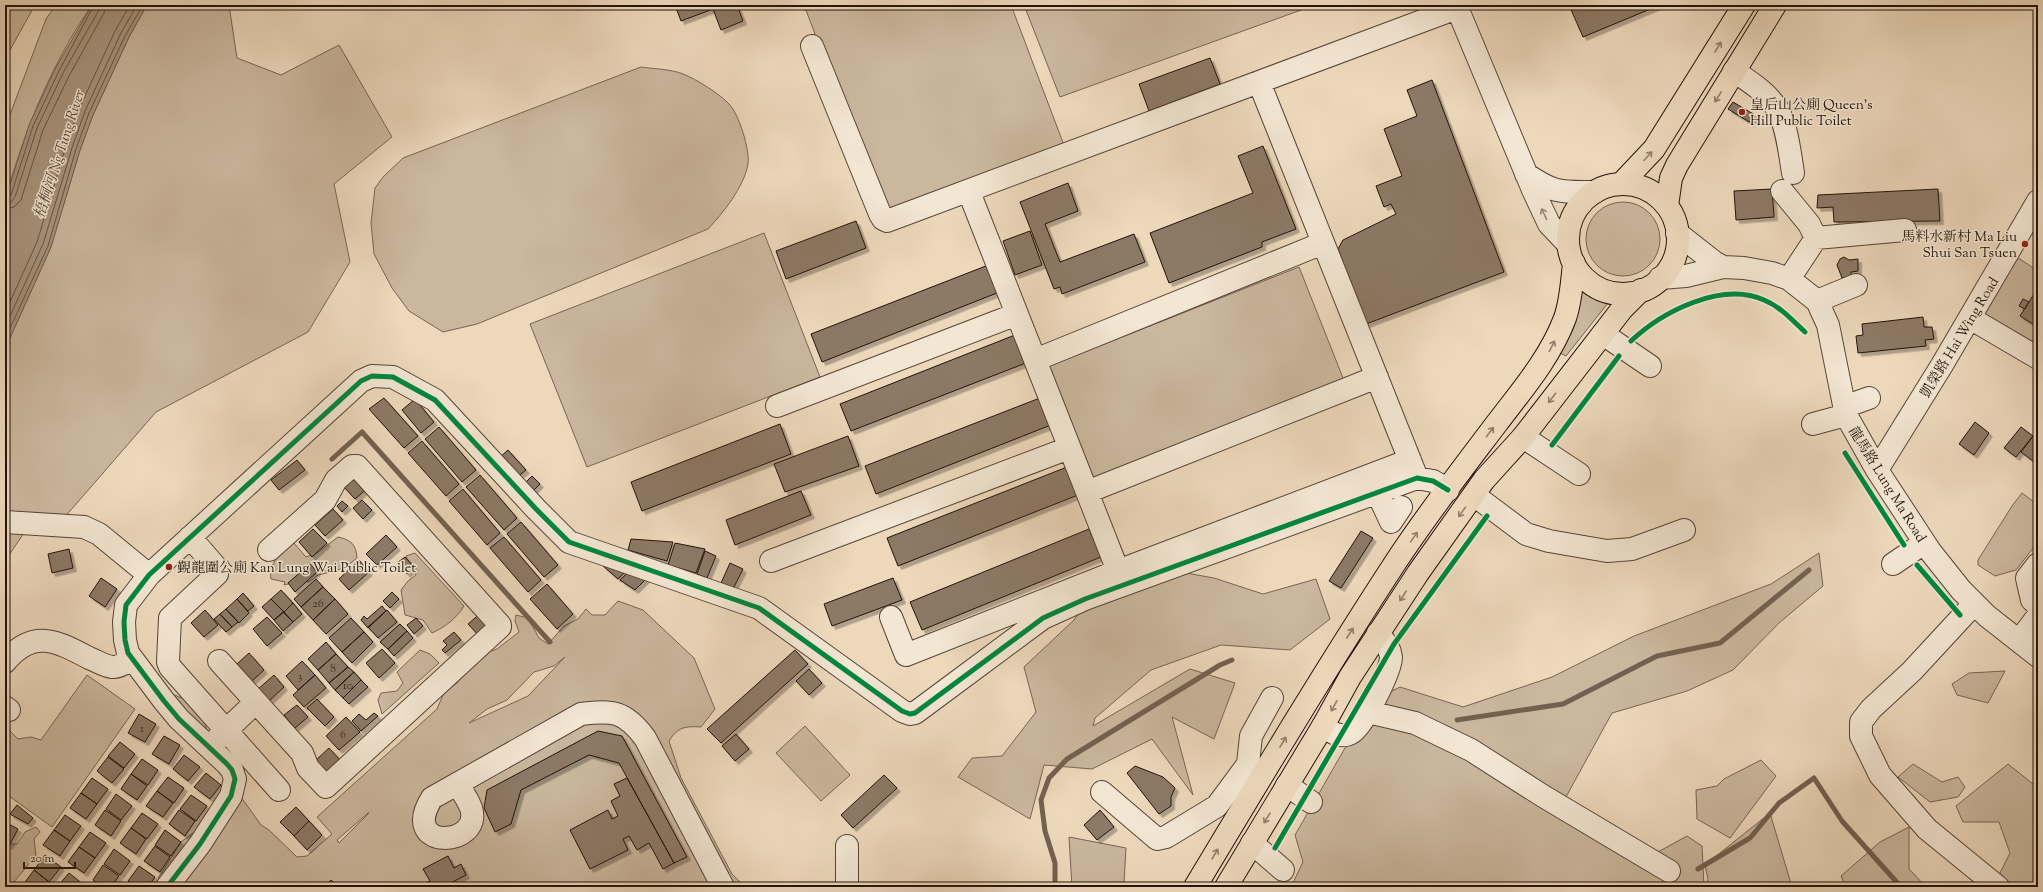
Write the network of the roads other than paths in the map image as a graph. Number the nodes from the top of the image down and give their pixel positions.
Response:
1 (1744, 5) edge
2 (1775, 5) edge
3 (1456, 6) edge
4 (812, 46) dead end
5 (1734, 71) junction
6 (1260, 82) junction
7 (1526, 174) junction
8 (1621, 184) junction
9 (969, 192) junction
10 (1595, 192) junction
11 (1667, 206) junction
12 (2035, 215) edge
13 (1905, 230) dead end
14 (1677, 233) junction
15 (1816, 238) junction
16 (1323, 243) junction
17 (1571, 254) junction
18 (1723, 267) junction
19 (1660, 278) junction
20 (1789, 279) junction
21 (1856, 285) dead end
22 (1641, 290) junction
23 (1817, 301) junction
24 (1017, 314) junction
25 (1970, 318) junction
26 (1603, 334) junction
27 (2038, 358) edge
28 (1035, 360) junction
29 (1650, 366) dead end
30 (1377, 377) junction
31 (1869, 398) dead end
32 (776, 406) dead end
33 (1845, 411) junction
34 (1813, 424) dead end
35 (1523, 437) junction
36 (1069, 448) junction
37 (1413, 469) junction
38 (1877, 470) junction
39 (1579, 474) dead end
40 (1448, 490) junction
41 (1087, 492) junction
42 (1378, 492) junction
43 (1474, 495) junction
44 (1393, 520) dead end
45 (5, 522) edge
46 (1684, 530) dead end
47 (190, 537) junction
48 (1924, 543) junction
49 (269, 550) dead end
50 (771, 561) dead end
51 (1892, 564) dead end
52 (2038, 564) edge
53 (1118, 571) junction
54 (148, 575) junction
55 (1974, 604) junction
56 (2038, 605) edge
57 (2038, 616) edge
58 (891, 617) dead end
59 (1378, 633) junction
60 (2019, 641) junction
61 (2038, 656) edge
62 (132, 660) junction
63 (219, 661) dead end
64 (5, 662) edge
65 (1272, 698) dead end
66 (256, 702) junction
67 (1368, 712) junction
68 (1323, 726) junction
69 (227, 730) junction
70 (208, 746) junction
71 (1256, 768) junction
72 (458, 784) dead end
73 (1287, 785) junction
74 (280, 790) dead end
75 (1102, 792) dead end
76 (1311, 802) dead end
77 (1252, 843) junction
78 (847, 846) dead end
79 (1283, 870) dead end
80 (1669, 871) dead end
81 (167, 887) edge
82 (723, 887) edge
83 (847, 887) edge
84 (1195, 887) edge
85 (1226, 887) edge
86 (1998, 887) edge

8 -> 1 main road
2 - 5 main road
3 - 6 street
3 - 7 street
4 - 9 street
5 -> 11 main road
5 - 15 street
6 - 9 street
6 - 16 street
7 - 10 street
17 -> 7 street
8 - 10 main road
8 - 11 main road
9 - 24 street
10 - 17 main road
11 - 14 main road
12 - 25 street, 凱榮路 Hai Wing Road
13 - 15 street
14 - 18 street
14 - 19 main road
15 - 20 street
16 - 28 street
16 - 30 street
17 - 22 main road
40 -> 17 main road
18 - 19 street, 龍馬路 Lung Ma Road
18 - 20 street, 龍馬路 Lung Ma Road
19 - 22 main road
20 - 23 street, 龍馬路 Lung Ma Road
21 - 23 street
22 - 26 main road
23 - 33 street, 龍馬路 Lung Ma Road
24 - 28 street
24 - 32 street
25 - 27 street
25 - 38 street, 凱榮路 Hai Wing Road
26 - 29 street
26 -> 35 main road
28 - 36 street
30 - 37 street
30 - 41 street
31 - 33 street
33 - 34 street
33 - 38 street, 龍馬路 Lung Ma Road
35 - 39 street
35 - 43 main road
36 - 41 street
36 - 50 street
37 - 40 street
37 - 42 street
37 - 53 street
38 - 48 street, 龍馬路 Lung Ma Road
71 -> 40 main road
41 - 53 street
42 - 44 street
42 - 47 street
43 - 46 street
43 -> 59 main road
45 - 54 street
47 - 54 street
47 - 69 street
48 - 51 street
48 - 55 street, 龍馬路 Lung Ma Road
49 - 66 street
52 - 56 street
53 - 58 street
54 - 62 street
55 - 60 street, 龍馬路 Lung Ma Road
55 - 86 street
57 - 60 street
59 - 67 street
59 -> 68 main road
60 - 61 street, 龍馬路 Lung Ma Road
62 - 64 street
62 - 70 street
63 - 66 street
65 - 71 street
66 - 69 street
67 - 68 street
67 - 80 street
68 - 73 main road
69 - 70 street
69 - 74 street
70 - 81 street
71 - 75 street
84 -> 71 main road
72 - 82 street
73 - 76 street
73 -> 77 main road
77 - 79 street
77 - 85 main road
78 - 83 street

